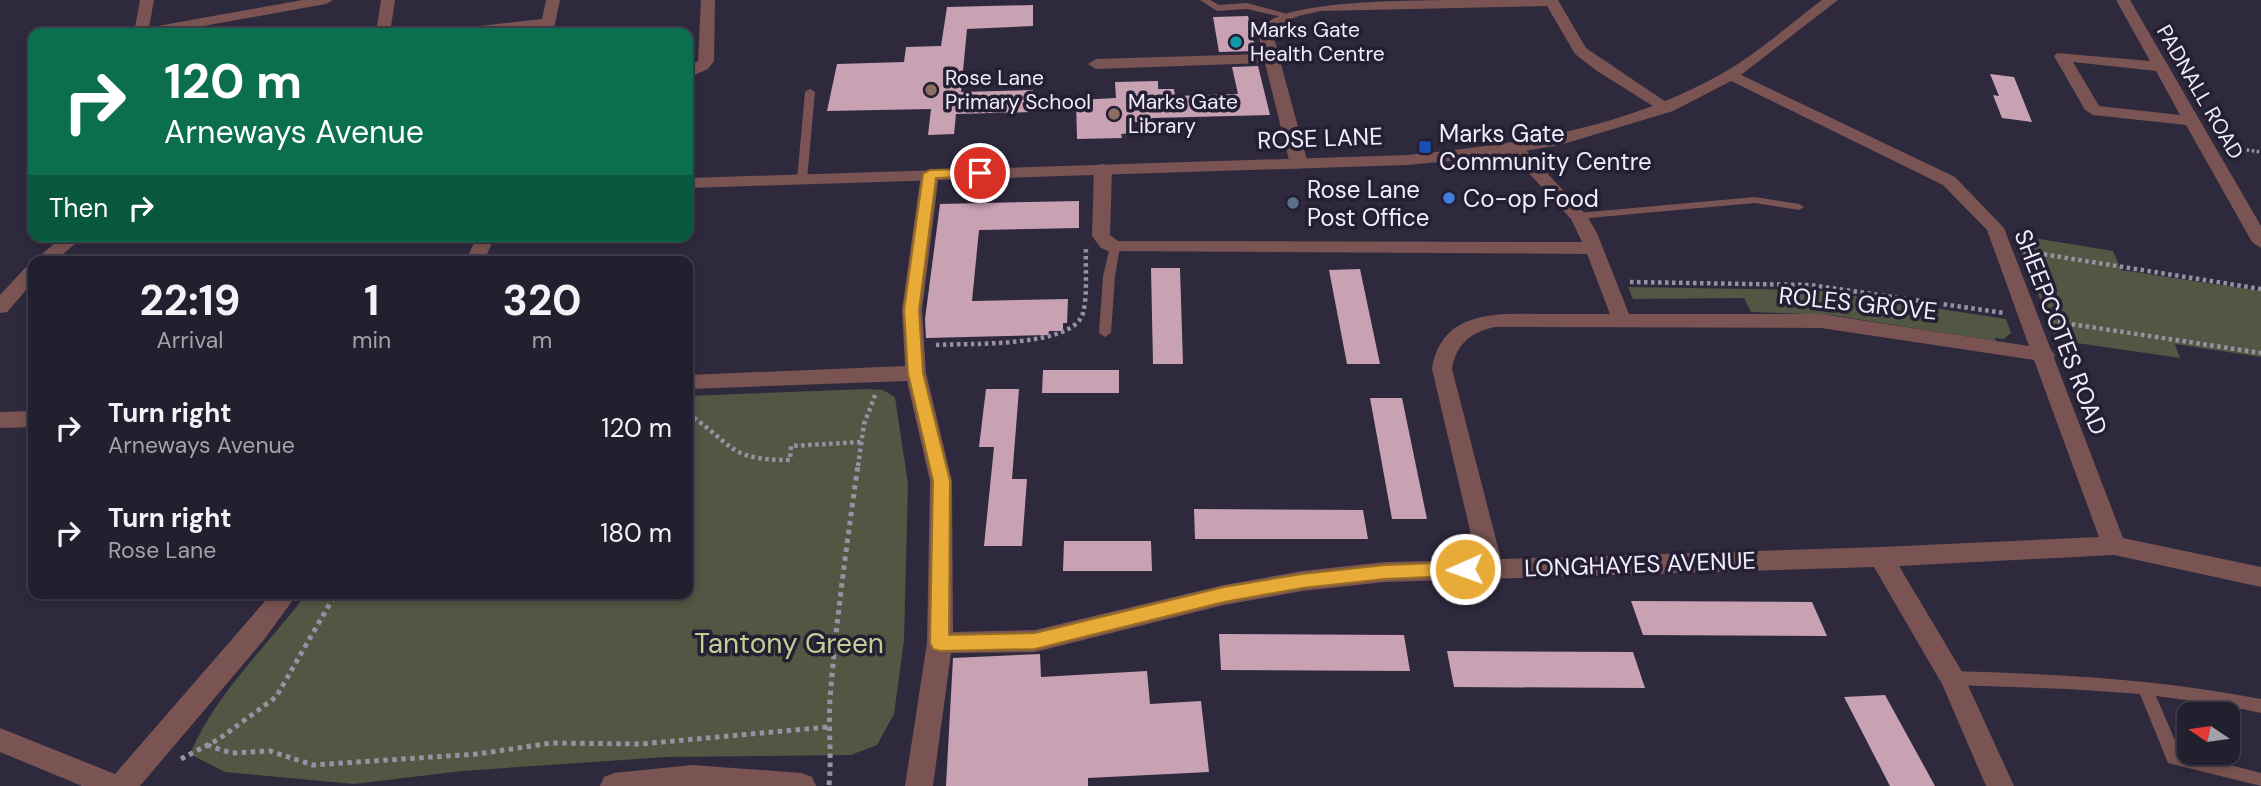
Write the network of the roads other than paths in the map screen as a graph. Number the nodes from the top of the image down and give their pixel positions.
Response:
1 (147, 0) edge
2 (326, 0) edge
3 (388, 0) edge
4 (553, 0) edge
5 (708, 0) edge
6 (1204, 0) edge
7 (1830, 0) edge
8 (2123, 0) edge
9 (1552, 1) edge
10 (1287, 15) junction
11 (142, 28) edge
12 (169, 28) edge
13 (384, 28) edge
14 (547, 28) edge
15 (1270, 58) junction
16 (1096, 64) dead end
17 (2161, 67) junction
18 (693, 71) edge
19 (1731, 75) junction
20 (810, 92) dead end
21 (1667, 108) junction
22 (2192, 121) junction
23 (1514, 148) junction
24 (1299, 164) junction
25 (1103, 169) junction
26 (930, 174) junction
27 (802, 180) junction
28 (693, 183) edge
29 (1799, 207) dead end
30 (1578, 216) junction
31 (67, 242) edge
32 (2261, 242) edge
33 (1115, 247) junction
34 (1594, 248) junction
35 (49, 256) edge
36 (28, 276) edge
37 (0, 307) edge
38 (1622, 318) junction
39 (1105, 333) dead end
40 (2045, 355) junction
41 (915, 373) junction
42 (693, 382) edge
43 (28, 419) edge
44 (0, 420) edge
45 (2114, 546) junction
46 (1881, 557) junction
47 (1491, 568) junction
48 (2261, 577) edge
49 (281, 599) edge
50 (940, 643) junction
51 (1952, 678) junction
52 (2146, 690) junction
53 (2261, 706) edge
54 (0, 740) edge
55 (2261, 780) edge
56 (114, 786) edge
57 (122, 786) edge
58 (614, 786) edge
59 (802, 786) edge
60 (919, 786) edge
61 (2000, 786) edge

1 - 11 street
2 - 12 street
3 - 13 street
4 - 14 street
5 - 18 street
6 - 10 lane
7 - 19 street, ROSE LANE
8 - 17 street, PADNALL ROAD
9 - 10 street
9 - 21 street
10 - 15 street
15 - 16 street
15 - 24 street
17 - 22 street, PADNALL ROAD
17 - 22 street
19 - 21 street, ROSE LANE
19 - 40 street, SHEEPCOTES ROAD
20 - 27 lane
21 - 23 street, ROSE LANE
22 - 32 street, PADNALL ROAD
23 - 24 street, ROSE LANE
23 - 30 street
24 - 25 street, ROSE LANE
25 - 26 street, ROSE LANE
25 - 33 street
26 - 27 street, ROSE LANE
26 - 41 street
27 - 28 street, ROSE LANE
29 - 30 lane
30 - 34 street
31 - 35 street
33 - 34 street
33 - 39 lane
34 - 38 street
36 - 37 street
38 - 40 street, ROLES GROVE
38 - 47 street, ROLES GROVE
40 - 45 street, SHEEPCOTES ROAD
41 - 42 street
41 - 50 street
43 - 44 street
45 - 46 street, LONGHAYES AVENUE
45 - 48 street, LONGHAYES AVENUE
46 - 47 street, LONGHAYES AVENUE
46 - 51 street
47 - 50 street, LONGHAYES AVENUE
49 - 57 street
50 - 60 street
51 - 52 lane
51 - 61 street
52 - 53 lane
52 - 55 lane
54 - 56 street
58 - 59 street

